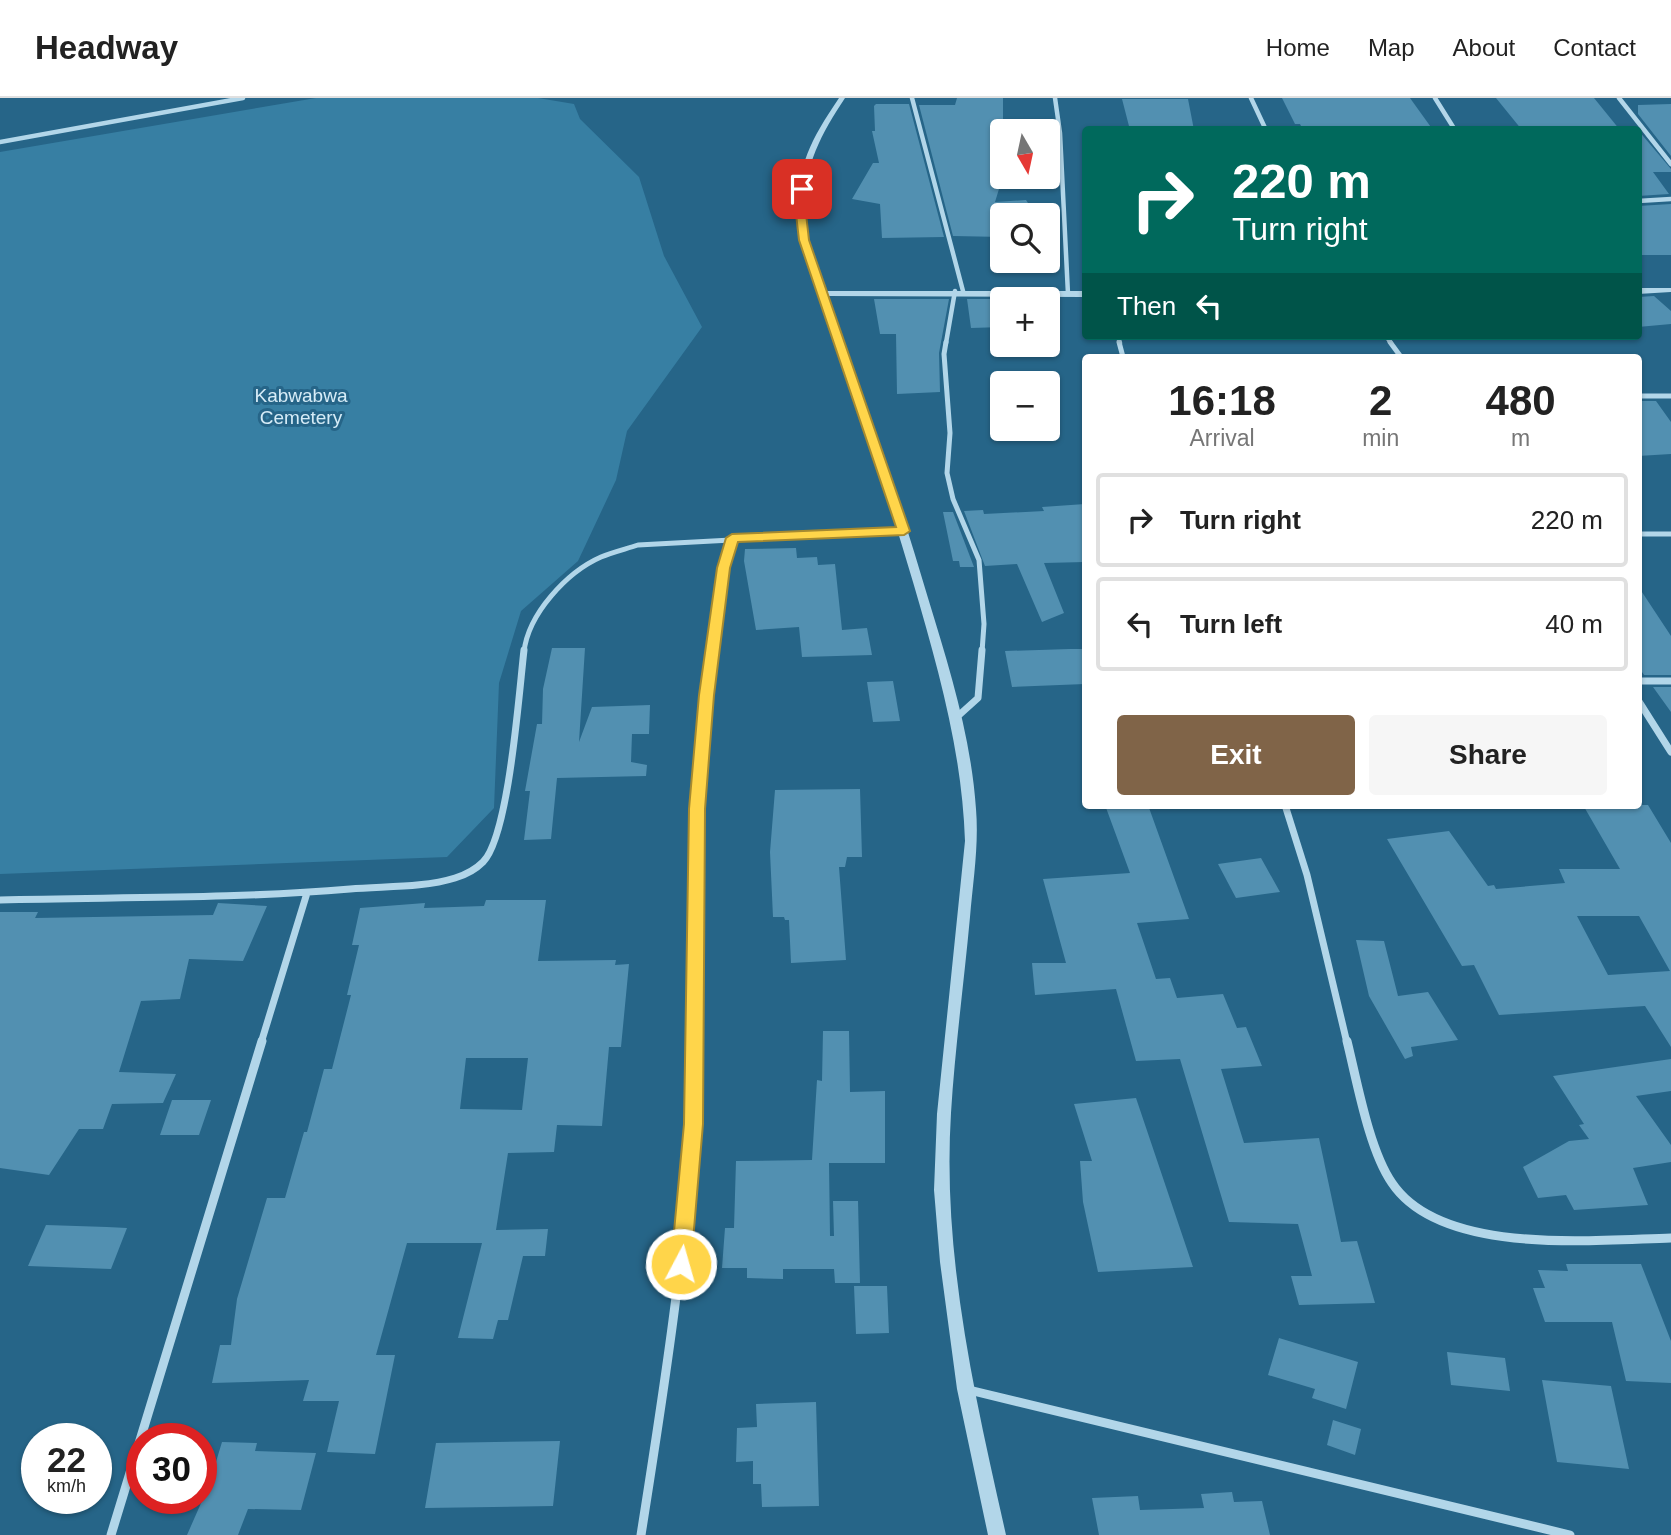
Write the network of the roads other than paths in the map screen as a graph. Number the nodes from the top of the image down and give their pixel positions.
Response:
1 (243, 98) edge
2 (842, 98) edge
3 (912, 98) edge
4 (1055, 98) edge
5 (1251, 98) edge
6 (1435, 98) edge
7 (1619, 98) edge
8 (1264, 126) edge
9 (1452, 126) edge
10 (1641, 126) edge
11 (1642, 127) edge
12 (0, 142) edge
13 (1671, 164) edge
14 (1671, 199) edge
15 (1642, 201) edge
16 (1671, 290) edge
17 (959, 291) junction
18 (1642, 291) edge
19 (823, 293) junction
20 (1068, 294) junction
21 (1082, 294) edge
22 (1642, 396) edge
23 (1671, 396) edge
24 (904, 531) junction
25 (1642, 534) edge
26 (1671, 534) edge
27 (732, 538) junction
28 (1642, 681) edge
29 (1671, 681) edge
30 (1642, 707) edge
31 (958, 716) junction
32 (1671, 752) edge
33 (1286, 809) edge
34 (307, 893) junction
35 (0, 900) edge
36 (1671, 1238) edge
37 (965, 1389) junction
38 (111, 1535) edge
39 (641, 1535) edge
40 (997, 1535) edge
41 (1570, 1535) edge

1 - 12 street
2 - 19 street
3 - 17 street
4 - 20 street
5 - 8 street
6 - 9 street
7 - 10 street
11 - 13 street
14 - 15 street
16 - 18 street
17 - 19 street
17 - 20 street
17 - 31 street
19 - 24 street
20 - 21 street
22 - 23 street
24 - 27 street
24 - 31 street
25 - 26 street
27 - 34 street
27 - 39 street
28 - 29 street
30 - 32 street
31 - 37 street
33 - 36 street
34 - 35 street
34 - 38 street
37 - 40 street
37 - 41 street

